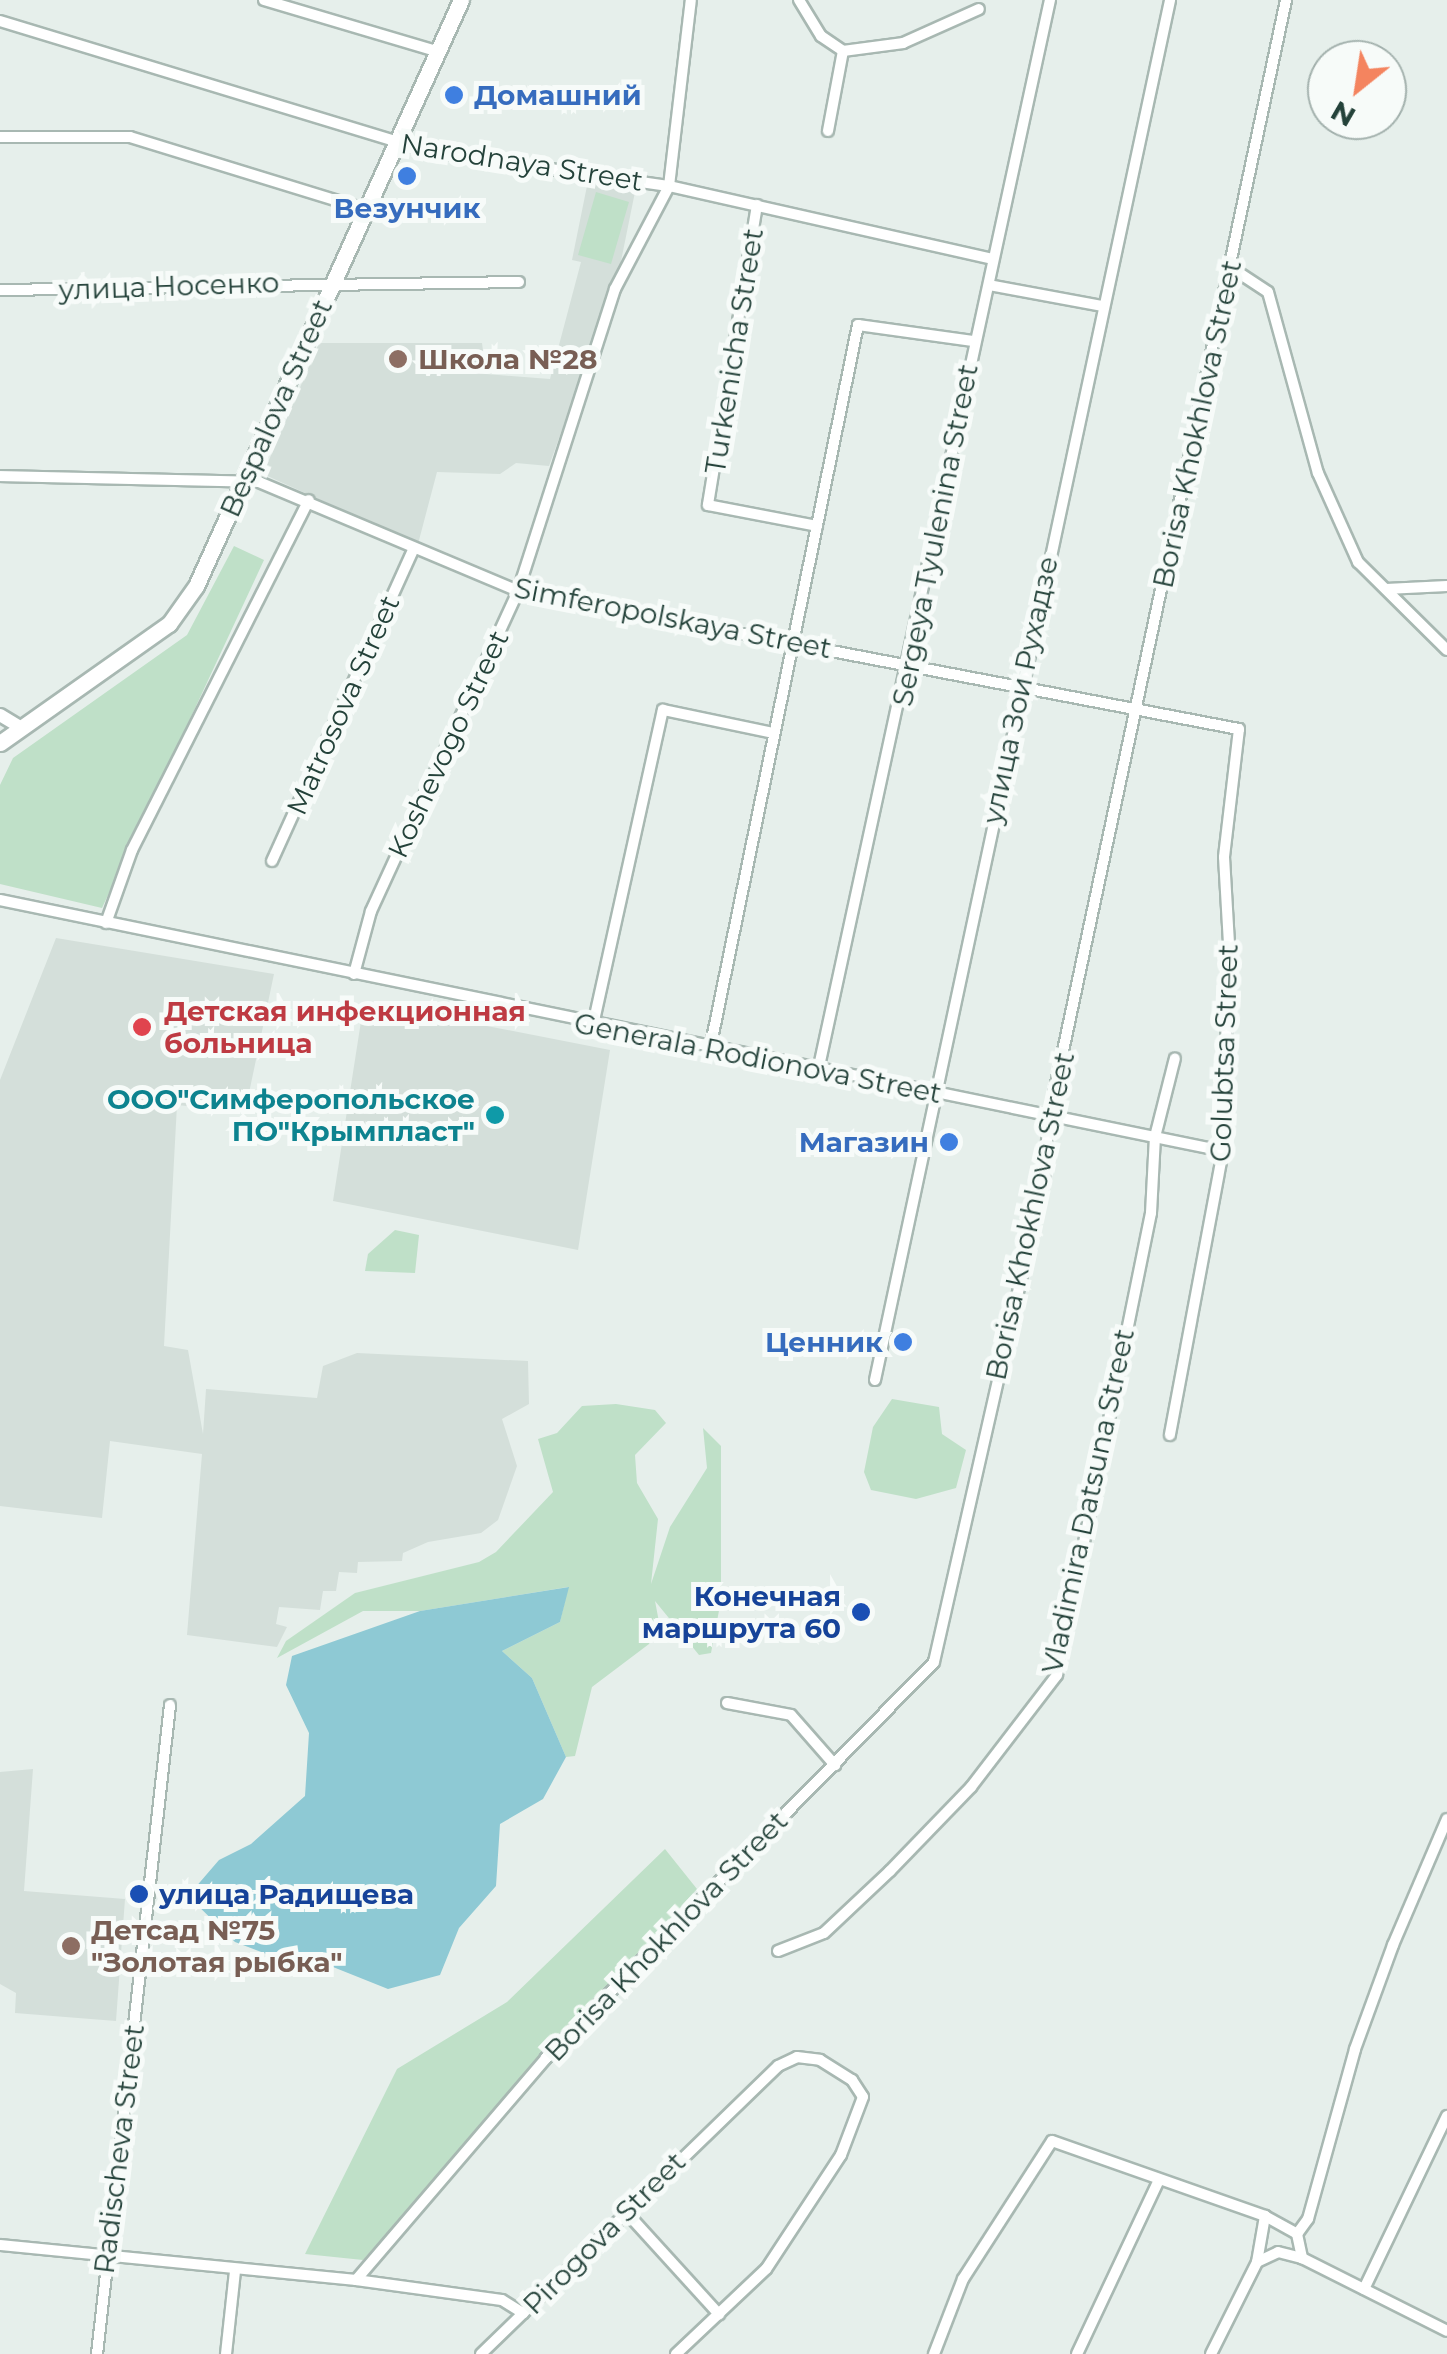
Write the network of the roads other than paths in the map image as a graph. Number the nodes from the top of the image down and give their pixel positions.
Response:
1 (264, 0) edge
2 (461, 0) edge
3 (690, 0) edge
4 (798, 0) edge
5 (1050, 0) edge
6 (1170, 0) edge
7 (1286, 0) edge
8 (979, 9) dead end
9 (0, 21) edge
10 (436, 51) junction
11 (843, 51) junction
12 (828, 131) dead end
13 (0, 137) edge
14 (393, 142) junction
15 (669, 186) junction
16 (756, 206) junction
17 (364, 209) junction
18 (993, 259) junction
19 (1230, 267) junction
20 (332, 281) junction
21 (519, 282) dead end
22 (988, 285) junction
23 (0, 290) edge
24 (1102, 306) junction
25 (973, 341) junction
26 (0, 476) edge
27 (241, 484) junction
28 (309, 500) junction
29 (818, 526) junction
30 (413, 550) junction
31 (1447, 586) edge
32 (1386, 588) junction
33 (518, 591) junction
34 (794, 642) junction
35 (1447, 650) edge
36 (911, 664) junction
37 (1021, 686) junction
38 (1137, 708) junction
39 (0, 714) edge
40 (22, 728) junction
41 (1239, 728) joint
42 (773, 733) junction
43 (0, 744) edge
44 (272, 861) dead end
45 (0, 900) edge
46 (106, 923) junction
47 (354, 974) junction
48 (593, 1025) junction
49 (710, 1050) junction
50 (1175, 1058) dead end
51 (818, 1071) junction
52 (936, 1094) junction
53 (1049, 1118) junction
54 (1154, 1137) junction
55 (1224, 1151) junction
56 (875, 1380) dead end
57 (1170, 1435) dead end
58 (727, 1702) dead end
59 (170, 1705) dead end
60 (834, 1765) junction
61 (1447, 1819) edge
62 (778, 1951) dead end
63 (1447, 2116) edge
64 (1159, 2180) junction
65 (627, 2214) junction
66 (1264, 2216) junction
67 (1297, 2234) junction
68 (0, 2245) edge
69 (106, 2257) junction
70 (1302, 2258) junction
71 (1257, 2262) junction
72 (235, 2271) junction
73 (356, 2280) junction
74 (1364, 2289) junction
75 (523, 2313) junction
76 (719, 2314) junction
77 (1447, 2331) edge
78 (97, 2354) edge
79 (226, 2354) edge
80 (481, 2354) edge
81 (676, 2354) edge
82 (934, 2354) edge
83 (1077, 2354) edge
84 (1211, 2354) edge

1 - 10 street
2 - 10 main road, Bespalova Street
3 - 15 street, Koshevogo Street
4 - 11 street
5 - 18 street, Sergeya Tyulenina Street
6 - 24 street, улица Зои Рухадзе
7 - 19 street, Borisa Khokhlova Street
8 - 11 street
9 - 14 street, Narodnaya Street
10 - 14 main road, Bespalova Street
11 - 12 street
13 - 17 street
14 - 15 street, Narodnaya Street
14 - 17 main road, Bespalova Street
15 - 16 street, Narodnaya Street
15 - 33 street, Koshevogo Street
16 - 18 street, Narodnaya Street
16 - 29 street, Turkenicha Street
17 - 20 main road, Bespalova Street
18 - 22 street, Sergeya Tyulenina Street
19 - 32 street
19 - 38 street, Borisa Khokhlova Street
20 - 21 street, улица Носенко
20 - 23 street, улица Носенко
20 - 27 main road, Bespalova Street
22 - 24 street
22 - 25 street, Sergeya Tyulenina Street
24 - 37 street, улица Зои Рухадзе
25 - 29 street
25 - 36 street, Sergeya Tyulenina Street
26 - 27 street, Simferopolskaya Street
27 - 28 street, Simferopolskaya Street
27 - 40 main road, Bespalova Street
28 - 30 street, Simferopolskaya Street
28 - 46 street
29 - 34 street
30 - 33 street, Simferopolskaya Street
30 - 44 street, Matrosova Street
31 - 32 street
32 - 35 street
33 - 34 street, Simferopolskaya Street
33 - 47 street, Koshevogo Street
34 - 36 street, Simferopolskaya Street
34 - 42 street
36 - 37 street, Simferopolskaya Street
36 - 51 street, Sergeya Tyulenina Street
37 - 38 street, Simferopolskaya Street
37 - 52 street, улица Зои Рухадзе
38 - 41 street, Simferopolskaya Street
38 - 53 street, Borisa Khokhlova Street
39 - 40 street
40 - 43 main road, Bespalova Street
41 - 55 street, Golubtsa Street
42 - 48 street
42 - 49 street
45 - 46 street, Generala Rodionova Street
46 - 47 street, Generala Rodionova Street
47 - 48 street, Generala Rodionova Street
48 - 49 street, Generala Rodionova Street
49 - 51 street, Generala Rodionova Street
50 - 54 street, Vladimira Datsuna Street
51 - 52 street, Generala Rodionova Street
52 - 53 street, Generala Rodionova Street
52 - 56 street, улица Зои Рухадзе
53 - 54 street, Generala Rodionova Street
53 - 60 street, Borisa Khokhlova Street
54 - 55 street, Generala Rodionova Street
54 - 62 street, Vladimira Datsuna Street
55 - 57 street, Golubtsa Street
58 - 60 street
59 - 69 street, Radischeva Street
60 - 73 street, Borisa Khokhlova Street
61 - 67 street
63 - 74 street
64 - 66 street
64 - 82 street
64 - 83 street
65 - 75 street, Pirogova Street
65 - 76 street
65 - 76 street, Pirogova Street
66 - 67 street
66 - 71 street
67 - 70 street
68 - 69 street
69 - 72 street
69 - 78 street, Radischeva Street
70 - 71 street
70 - 74 street
71 - 84 street
72 - 73 street
72 - 79 street
73 - 75 street
74 - 77 street
75 - 80 street, Pirogova Street
76 - 81 street

